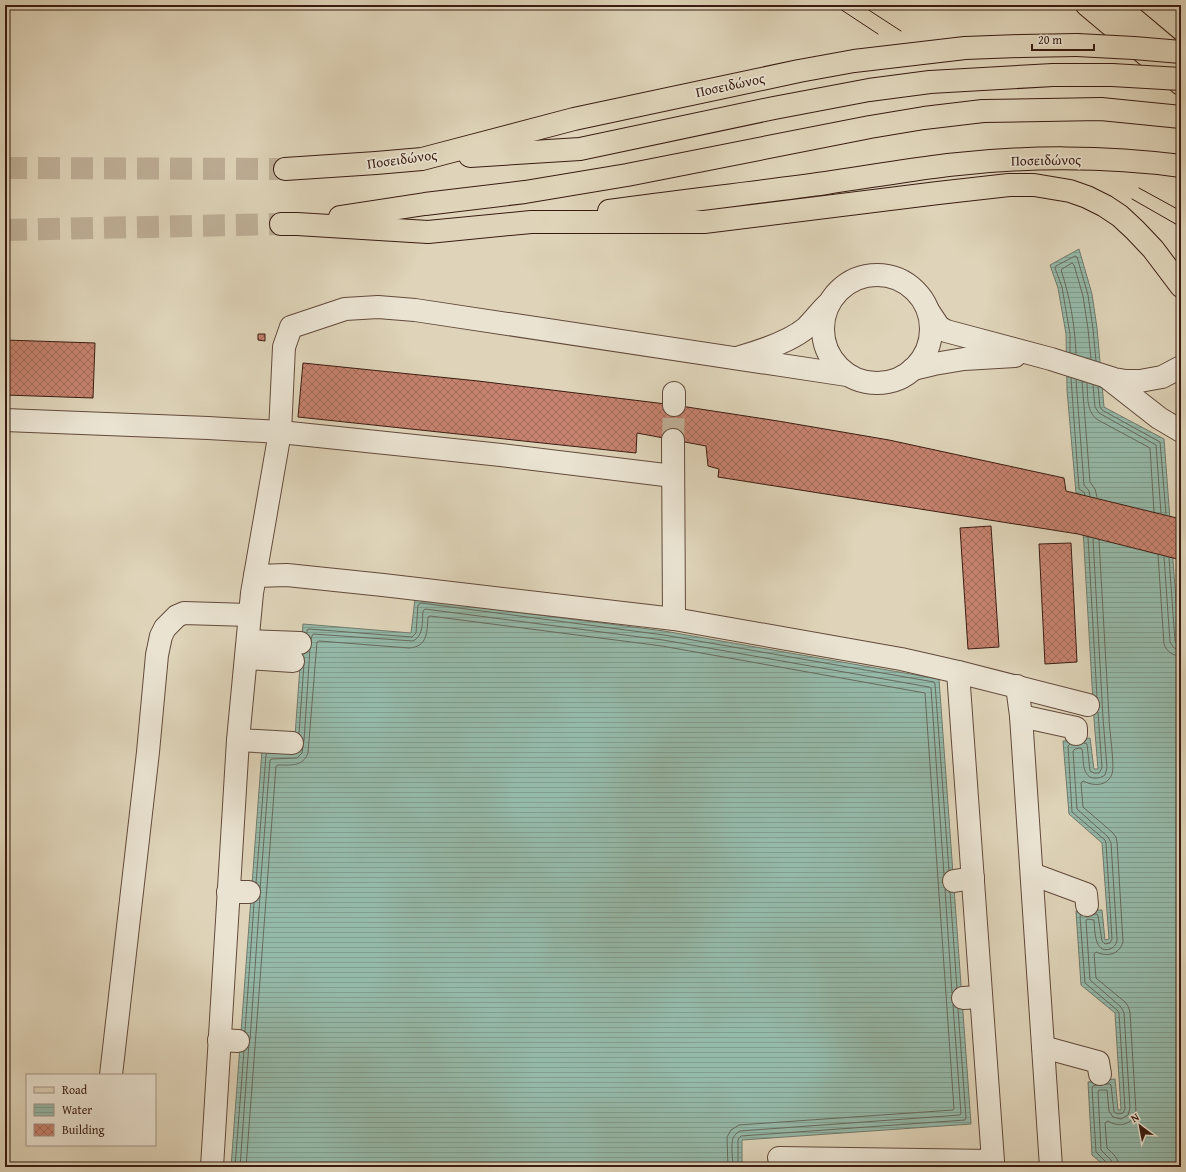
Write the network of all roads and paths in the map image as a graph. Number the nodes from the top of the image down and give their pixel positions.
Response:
1 (1087, 5) edge
2 (1117, 5) edge
3 (1181, 52) edge
4 (1181, 59) edge
5 (1181, 79) edge
6 (1181, 84) edge
7 (1181, 117) edge
8 (422, 159) junction
9 (1176, 166) edge
10 (285, 169) tunnel mouth
11 (531, 222) junction
12 (1181, 286) edge
13 (830, 301) junction
14 (929, 312) junction
15 (1032, 354) junction
16 (735, 358) junction
17 (1181, 367) edge
18 (913, 369) junction
19 (847, 375) junction
20 (1104, 375) junction
21 (5, 420) edge
22 (1181, 431) edge
23 (280, 432) junction
24 (674, 440) tunnel mouth
25 (673, 476) junction
26 (255, 576) junction
27 (249, 615) junction
28 (674, 619) junction
29 (247, 650) junction
30 (297, 652) dead end
31 (958, 672) junction
32 (1017, 686) junction
33 (1088, 704) dead end
34 (1021, 716) junction
35 (1076, 734) dead end
36 (238, 740) junction
37 (292, 743) dead end
38 (1032, 874) junction
39 (1087, 905) dead end
40 (1043, 1047) junction
41 (111, 1074) edge
42 (1100, 1074) dead end
43 (779, 1158) dead end
44 (212, 1167) edge
45 (1051, 1167) edge

1 - 6 main road
2 - 4 main road
3 - 8 main road, Ποσειδώνος, bridge
5 - 8 main road, bridge
7 - 11 main road
8 - 10 main road, Ποσειδώνος
9 - 11 main road, Ποσειδώνος
11 - 12 main road
13 - 14 street
13 - 16 street
13 - 19 street
14 - 15 street
14 - 18 street
15 - 18 street
15 - 20 street
16 - 19 street
16 - 23 street
17 - 20 street
18 - 19 street
20 - 22 street
21 - 23 street
23 - 25 street
23 - 26 street
24 - 25 street
25 - 28 street
26 - 27 street
26 - 28 street
27 - 29 street
27 - 41 street
28 - 31 street
29 - 30 street
29 - 36 street
31 - 32 street
31 - 43 street
32 - 33 street
32 - 34 street
34 - 35 street
34 - 38 street
36 - 37 street
36 - 44 street
38 - 39 street
38 - 40 street
40 - 42 street
40 - 45 street

